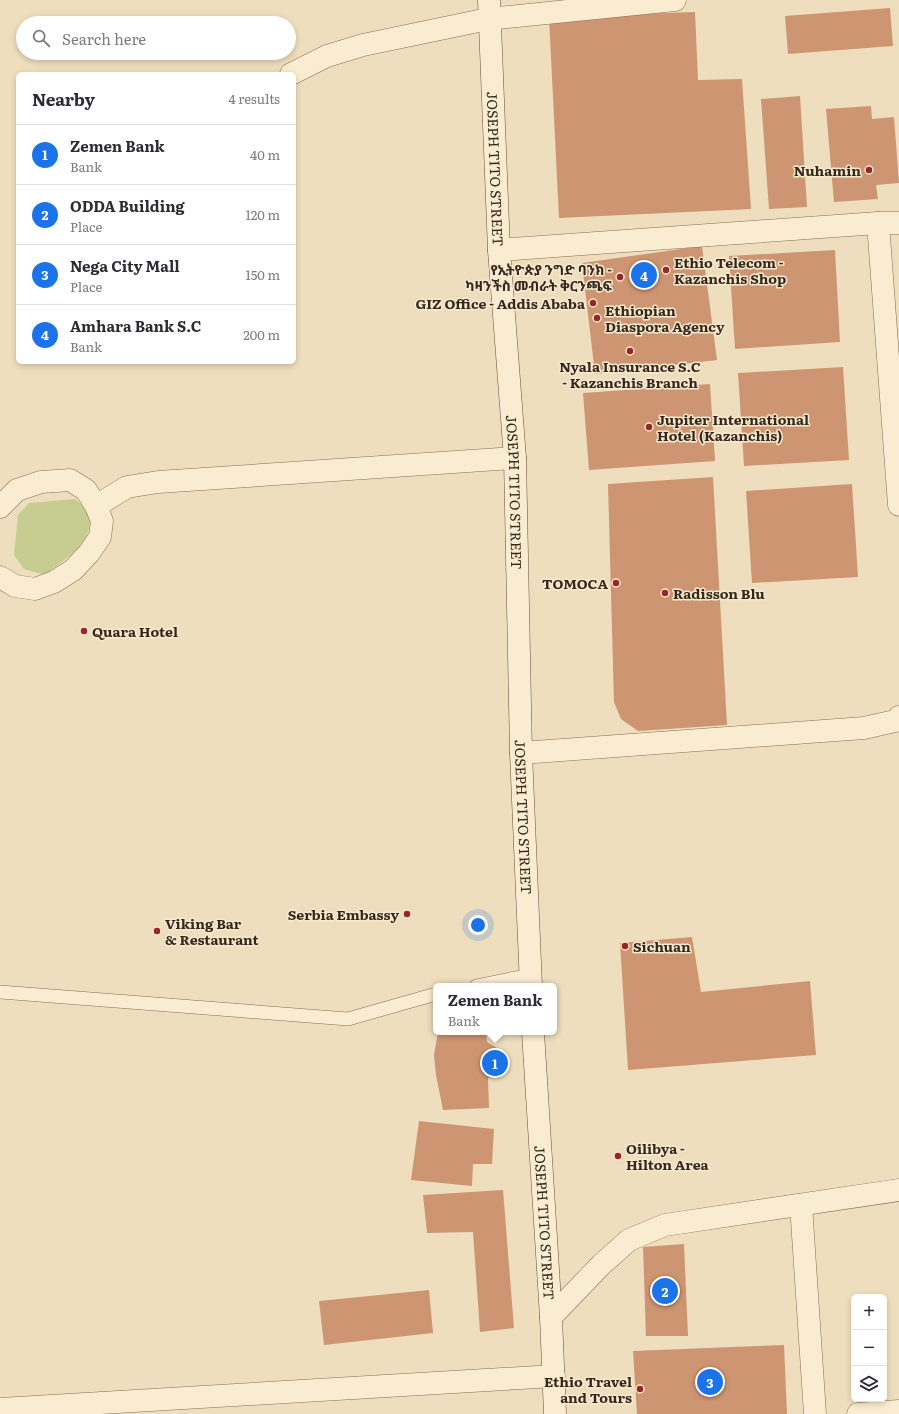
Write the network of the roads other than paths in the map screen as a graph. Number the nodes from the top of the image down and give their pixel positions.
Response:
1 (675, 0) edge
2 (488, 10) edge
3 (295, 72) edge
4 (889, 223) edge
5 (499, 250) junction
6 (515, 458) junction
7 (899, 505) edge
8 (96, 506) junction
9 (0, 507) edge
10 (0, 577) edge
11 (899, 717) edge
12 (521, 753) junction
13 (530, 980) edge
14 (503, 983) edge
15 (0, 992) edge
16 (433, 995) edge
17 (534, 1035) edge
18 (899, 1190) edge
19 (801, 1205) junction
20 (551, 1317) junction
21 (554, 1376) junction
22 (0, 1409) edge
23 (899, 1411) edge
24 (555, 1414) edge
25 (815, 1414) edge
26 (858, 1414) edge

1 - 2 street
2 - 3 street
2 - 5 street, JOSEPH TITO STREET
4 - 5 street
4 - 7 street
5 - 6 street, JOSEPH TITO STREET
6 - 8 street
6 - 12 street, JOSEPH TITO STREET
8 - 9 street
8 - 10 street
11 - 12 street
12 - 13 street, JOSEPH TITO STREET
13 - 14 lane
15 - 16 lane
17 - 20 street, JOSEPH TITO STREET
18 - 19 street
19 - 20 street
19 - 25 street
20 - 21 street, JOSEPH TITO STREET
21 - 22 street
21 - 24 street, JOSEPH TITO STREET
23 - 26 street

